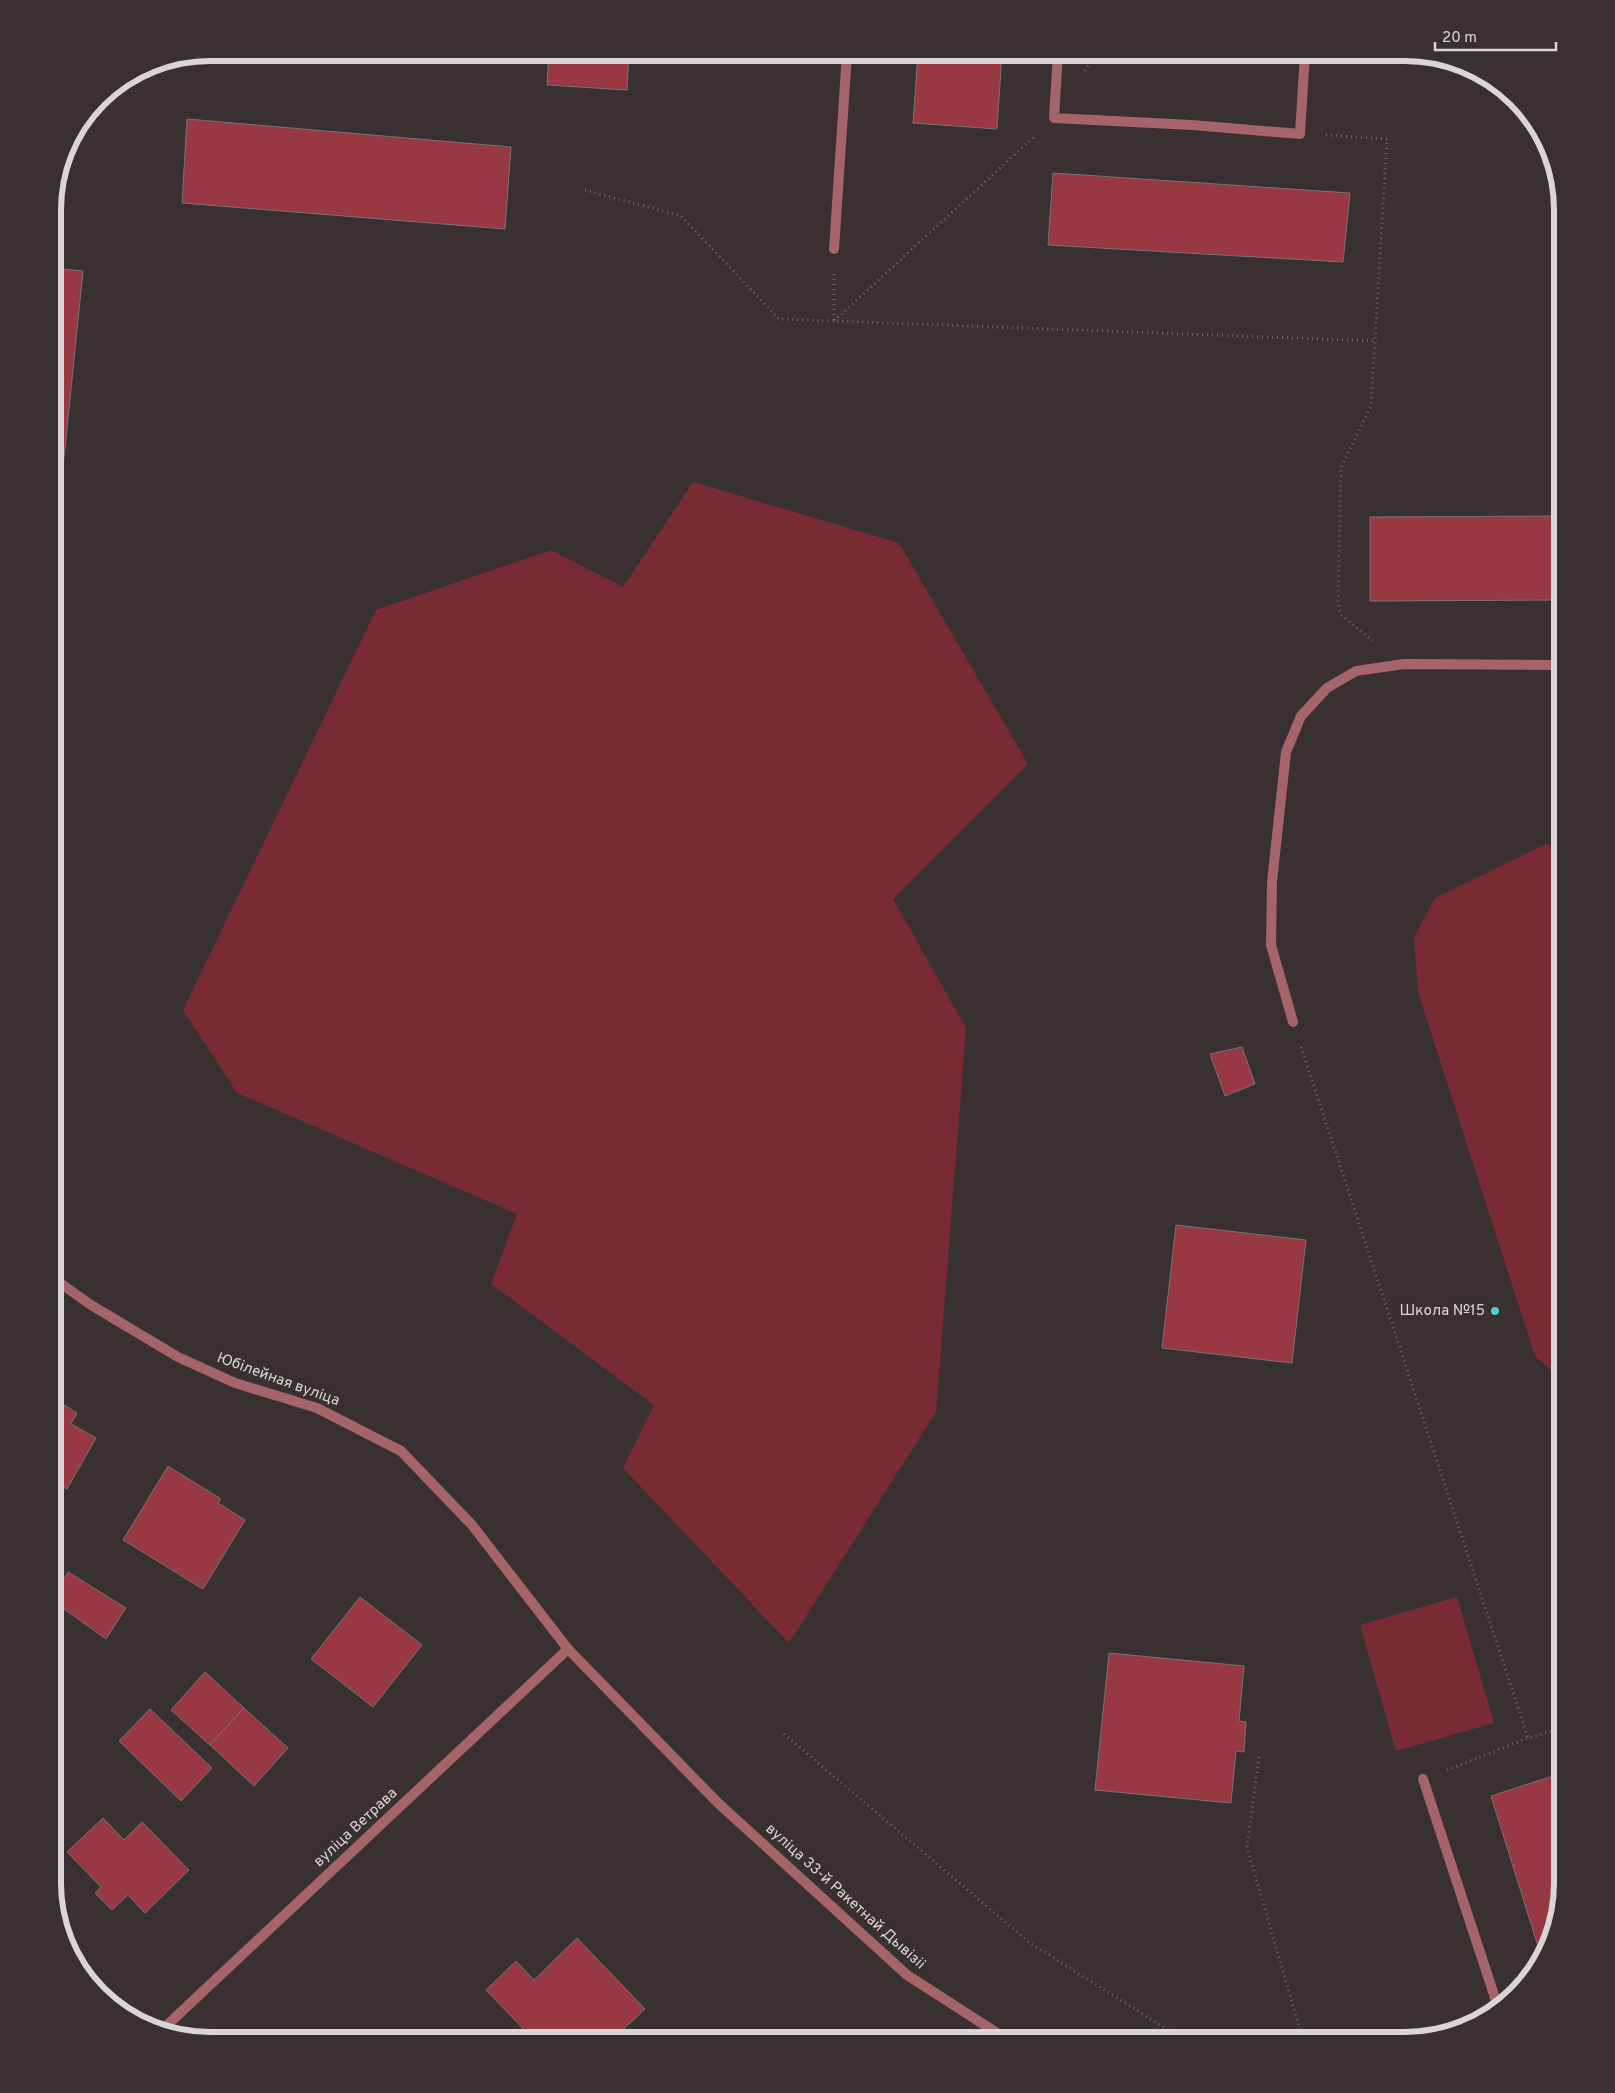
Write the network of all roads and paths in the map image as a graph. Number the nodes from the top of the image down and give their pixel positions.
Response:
1 (846, 62) edge
2 (1057, 62) edge
3 (1090, 62) edge
4 (1304, 62) edge
5 (1080, 77) dead end
6 (1054, 118) junction
7 (1300, 134) junction
8 (585, 190) dead end
9 (834, 249) joint
10 (834, 321) junction
11 (1376, 341) junction
12 (1404, 664) junction
13 (1554, 665) edge
14 (1293, 1022) joint
15 (61, 1284) edge
16 (568, 1649) junction
17 (1554, 1730) edge
18 (784, 1734) dead end
19 (1528, 1738) junction
20 (1259, 1757) dead end
21 (1423, 1779) joint
22 (718, 1803) joint
23 (1496, 2001) edge
24 (167, 2025) edge
25 (996, 2032) edge
26 (1171, 2032) edge
27 (1301, 2032) edge

1 - 9 street
2 - 6 street
3 - 5 path
4 - 7 street
6 - 7 street
6 - 10 path
7 - 11 path
8 - 10 path
9 - 10 path
10 - 11 path
11 - 12 path
12 - 13 street
12 - 14 street
14 - 19 path
15 - 16 street, Юбілейная вуліца
16 - 22 street, Юбілейная вуліца
16 - 24 street, вуліца Ветрава
17 - 19 path
18 - 26 path
19 - 21 path
20 - 27 path
21 - 23 street
22 - 25 street, вуліца 33-й Ракетнай Дывізіі

